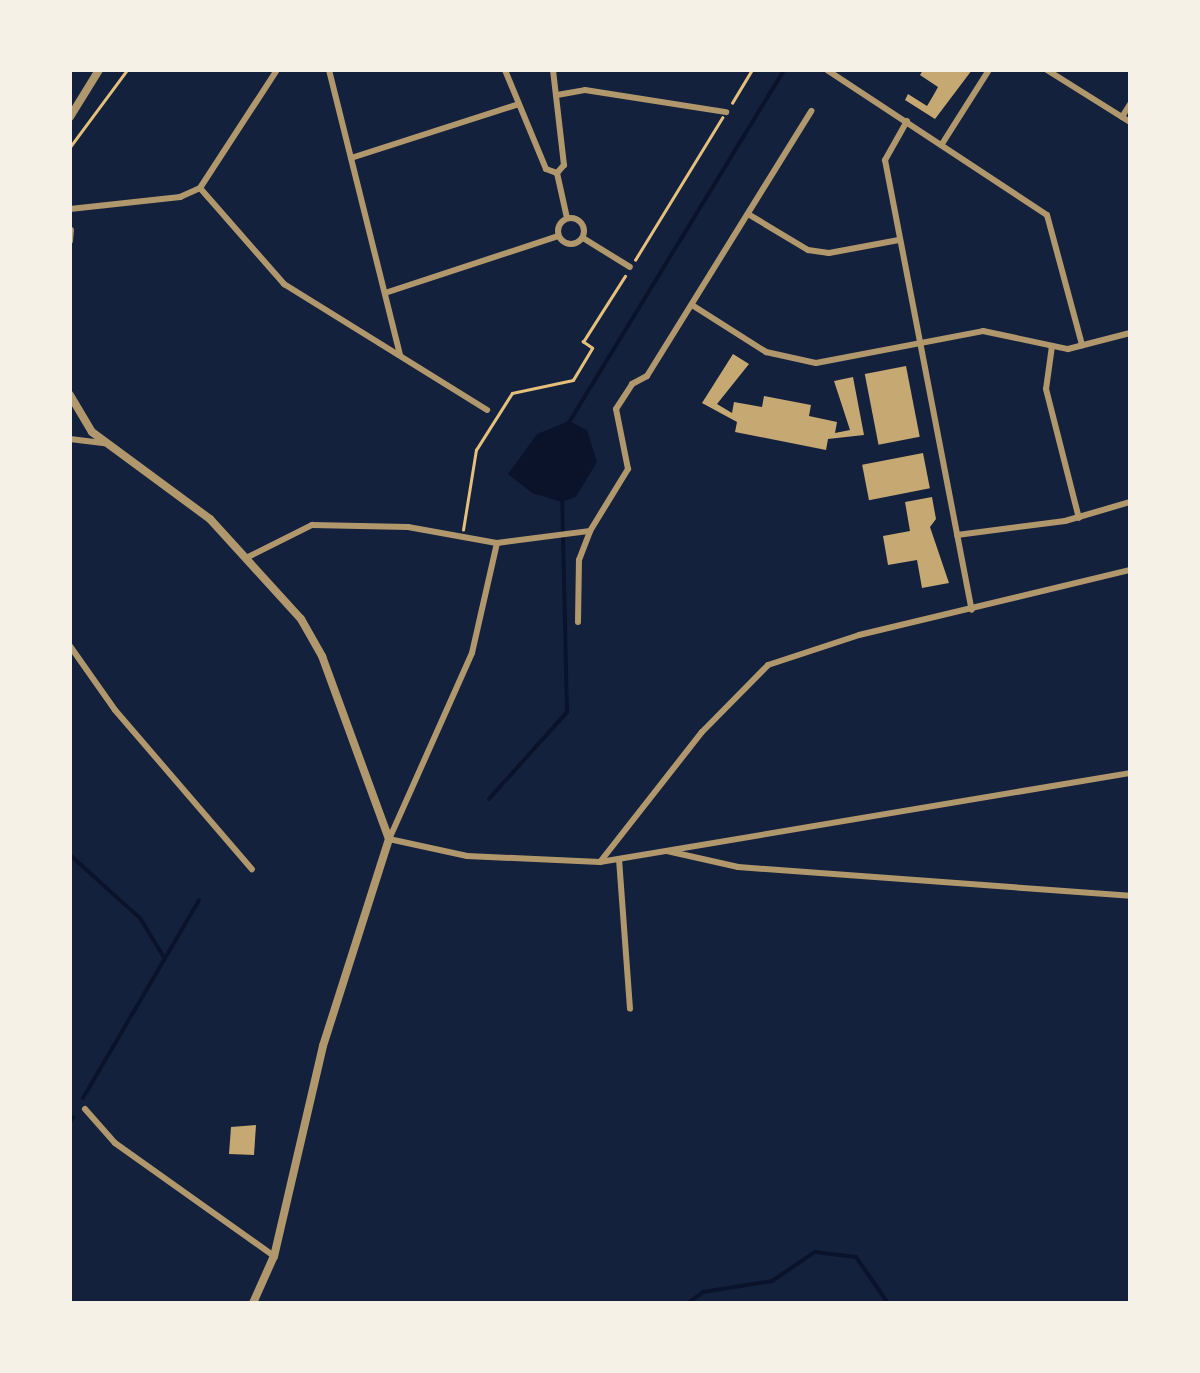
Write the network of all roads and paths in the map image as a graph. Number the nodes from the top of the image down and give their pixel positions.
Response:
1 (99, 70) edge
2 (127, 70) edge
3 (278, 70) edge
4 (329, 70) edge
5 (505, 70) edge
6 (553, 70) edge
7 (752, 70) edge
8 (990, 70) edge
9 (1047, 70) edge
10 (830, 75) edge
11 (557, 95) junction
12 (519, 104) junction
13 (1130, 104) edge
14 (811, 110) dead end
15 (726, 112) junction
16 (70, 116) edge
17 (1122, 117) junction
18 (907, 121) junction
19 (1130, 122) edge
20 (942, 144) junction
21 (70, 147) edge
22 (351, 158) junction
23 (557, 174) junction
24 (200, 188) junction
25 (70, 209) edge
26 (748, 214) junction
27 (567, 218) junction
28 (70, 230) edge
29 (558, 236) junction
30 (583, 238) junction
31 (899, 240) junction
32 (70, 241) edge
33 (630, 268) junction
34 (386, 292) junction
35 (692, 305) junction
36 (1130, 333) edge
37 (920, 344) junction
38 (1082, 345) junction
39 (1052, 346) junction
40 (401, 356) junction
41 (70, 395) edge
42 (487, 410) dead end
43 (70, 439) edge
44 (105, 444) junction
45 (1130, 502) edge
46 (1079, 518) junction
47 (590, 531) junction
48 (957, 535) junction
49 (462, 537) junction
50 (497, 543) junction
51 (246, 558) junction
52 (1130, 570) edge
53 (972, 610) junction
54 (578, 622) dead end
55 (70, 646) edge
56 (1130, 773) edge
57 (390, 838) junction
58 (666, 850) junction
59 (618, 859) junction
60 (600, 862) junction
61 (252, 868) dead end
62 (1130, 896) edge
63 (630, 1009) dead end
64 (85, 1109) dead end
65 (274, 1256) junction
66 (254, 1303) edge

1 - 16 street
2 - 21 path
3 - 24 street
4 - 22 street
5 - 12 street
6 - 11 street
7 - 15 path
8 - 20 street
9 - 17 street
10 - 18 street
11 - 15 street
11 - 23 street
12 - 22 street
12 - 23 street
13 - 17 street
14 - 26 street
15 - 33 path
17 - 19 street
18 - 20 street
18 - 31 street
20 - 38 street
22 - 34 street
23 - 27 street
24 - 25 street
24 - 40 street
26 - 31 street
26 - 35 street
27 - 29 street
27 - 30 street
28 - 32 street
29 - 30 street
29 - 34 street
30 - 33 street
31 - 37 street
33 - 49 path
34 - 40 street
35 - 37 street
35 - 47 street
36 - 38 street
37 - 39 street
37 - 48 street
38 - 39 street
39 - 46 street
40 - 42 street
41 - 44 street
43 - 44 street
44 - 51 street
45 - 46 street
46 - 48 street
47 - 50 street
47 - 54 street
48 - 53 street
49 - 50 street
49 - 51 street
50 - 57 street
51 - 57 street
52 - 53 street
53 - 60 street
55 - 61 street
56 - 58 street
57 - 60 street
57 - 65 street
58 - 59 street
58 - 62 street
59 - 60 street
59 - 63 street
64 - 65 street
65 - 66 street

